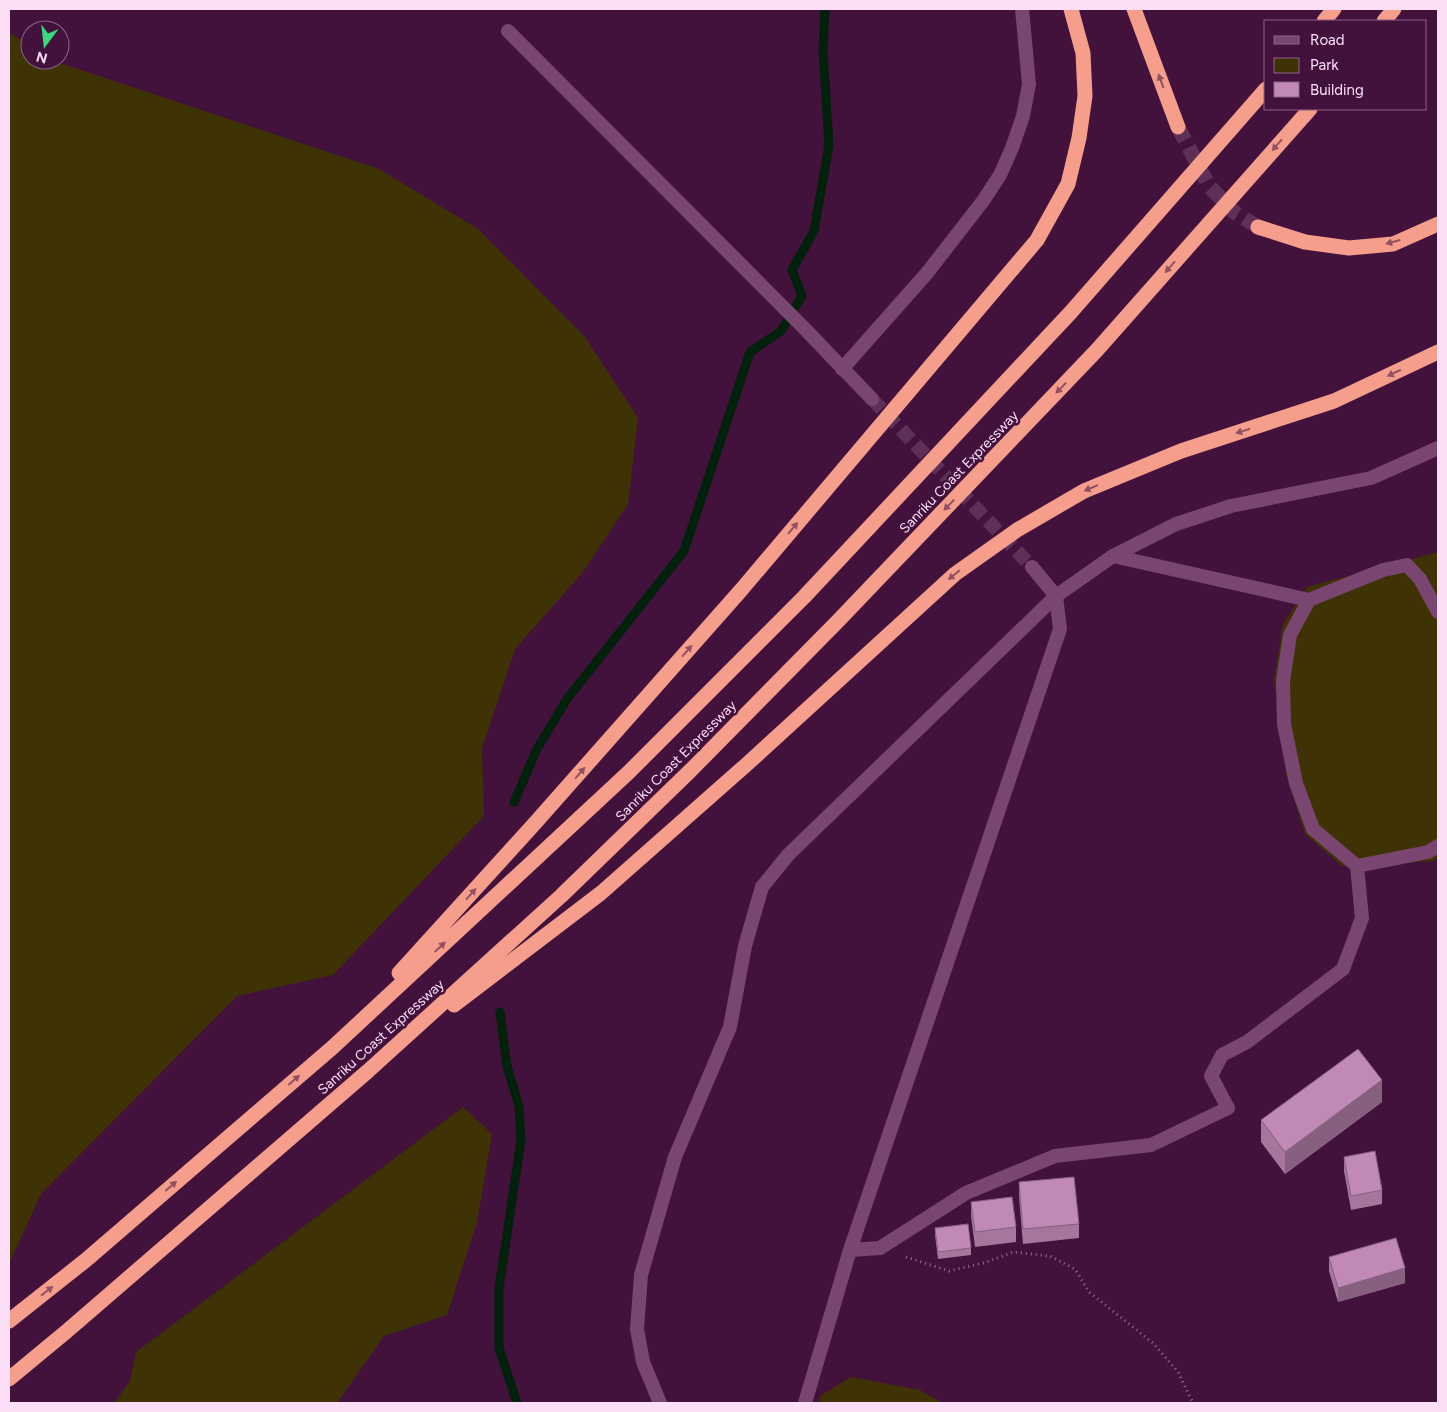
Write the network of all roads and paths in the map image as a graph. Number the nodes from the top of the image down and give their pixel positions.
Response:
1 (1022, 9) edge
2 (1070, 9) edge
3 (1134, 9) edge
4 (1334, 9) edge
5 (1394, 9) edge
6 (1325, 20) edge
7 (1385, 20) edge
8 (508, 31) dead end
9 (1264, 91) edge
10 (1309, 110) edge
11 (1178, 127) tunnel mouth
12 (1438, 224) edge
13 (1258, 227) tunnel mouth
14 (1438, 352) edge
15 (842, 369) junction
16 (872, 399) tunnel mouth
17 (1438, 448) edge
18 (1113, 556) junction
19 (1032, 567) tunnel mouth
20 (1056, 596) junction
21 (1309, 600) junction
22 (1438, 612) edge
23 (1438, 846) edge
24 (1357, 866) junction
25 (333, 1047) junction
26 (368, 1071) junction
27 (880, 1248) junction
28 (850, 1250) junction
29 (9, 1321) edge
30 (9, 1379) edge
31 (660, 1403) edge
32 (805, 1403) edge
33 (1193, 1403) edge

1 - 15 street
25 -> 2 highway
11 -> 3 highway
4 - 6 highway
5 - 7 highway
8 - 15 street
25 -> 9 highway, Sanriku Coast Expressway
10 -> 26 highway, Sanriku Coast Expressway
12 -> 13 highway
14 -> 26 highway
15 - 16 street
17 - 18 street
18 - 20 street
18 - 21 street
19 - 20 street
20 - 28 street
20 - 31 street
21 - 22 street
21 - 24 street
23 - 24 street
24 - 27 street
29 -> 25 highway, Sanriku Coast Expressway
26 - 30 highway, Sanriku Coast Expressway
27 - 28 street
27 - 33 path
28 - 32 street

